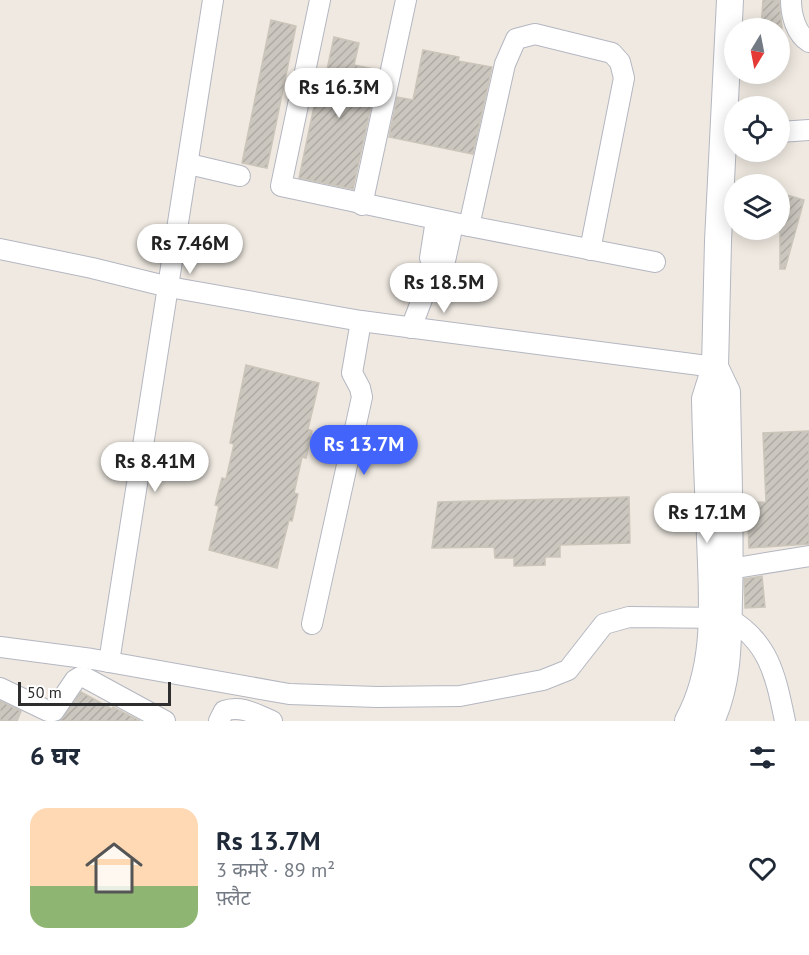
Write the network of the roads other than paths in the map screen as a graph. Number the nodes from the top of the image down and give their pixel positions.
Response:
1 (213, 0) edge
2 (320, 0) edge
3 (406, 0) edge
4 (730, 0) edge
5 (791, 0) edge
6 (809, 42) edge
7 (729, 96) edge
8 (809, 129) edge
9 (790, 131) edge
10 (726, 162) edge
11 (189, 164) junction
12 (240, 176) dead end
13 (362, 205) junction
14 (453, 223) junction
15 (0, 249) edge
16 (590, 250) junction
17 (655, 262) dead end
18 (169, 287) junction
19 (361, 321) junction
20 (411, 328) junction
21 (715, 367) junction
22 (809, 556) edge
23 (730, 569) junction
24 (720, 618) junction
25 (312, 624) dead end
26 (0, 647) edge
27 (109, 662) junction
28 (0, 688) edge
29 (51, 716) edge
30 (165, 721) edge
31 (219, 721) edge
32 (272, 721) edge
33 (688, 721) edge
34 (711, 721) edge
35 (785, 721) edge

1 - 11 street
2 - 13 street
3 - 13 street
4 - 7 street
5 - 6 street
8 - 9 street
10 - 21 street
11 - 12 street
11 - 18 street
13 - 14 street
14 - 16 street
14 - 16 street
14 - 20 street
15 - 18 street
16 - 17 street
18 - 19 street
18 - 27 street
19 - 20 street
19 - 25 street
20 - 21 street
21 - 23 street
21 - 24 street
22 - 23 street
23 - 24 street
24 - 27 street
24 - 33 street
24 - 34 street
24 - 35 street
26 - 27 street
28 - 29 street
29 - 30 street
31 - 32 street

